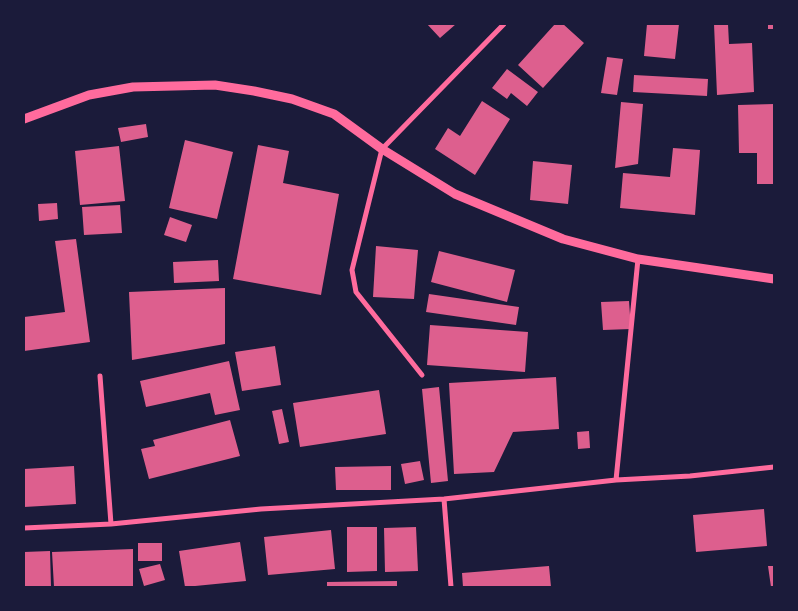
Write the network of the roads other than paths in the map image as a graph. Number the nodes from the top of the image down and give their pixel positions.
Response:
1 (504, 24) edge
2 (24, 118) edge
3 (382, 149) junction
4 (638, 260) junction
5 (774, 279) edge
6 (422, 375) dead end
7 (100, 376) dead end
8 (774, 467) edge
9 (616, 480) junction
10 (444, 500) junction
11 (111, 524) junction
12 (24, 528) edge
13 (451, 587) edge

1 - 3 street
2 - 3 street
3 - 4 street
3 - 6 street
4 - 5 street
4 - 9 street
7 - 11 street
8 - 9 street
9 - 10 street
10 - 11 street
10 - 13 street
11 - 12 street

